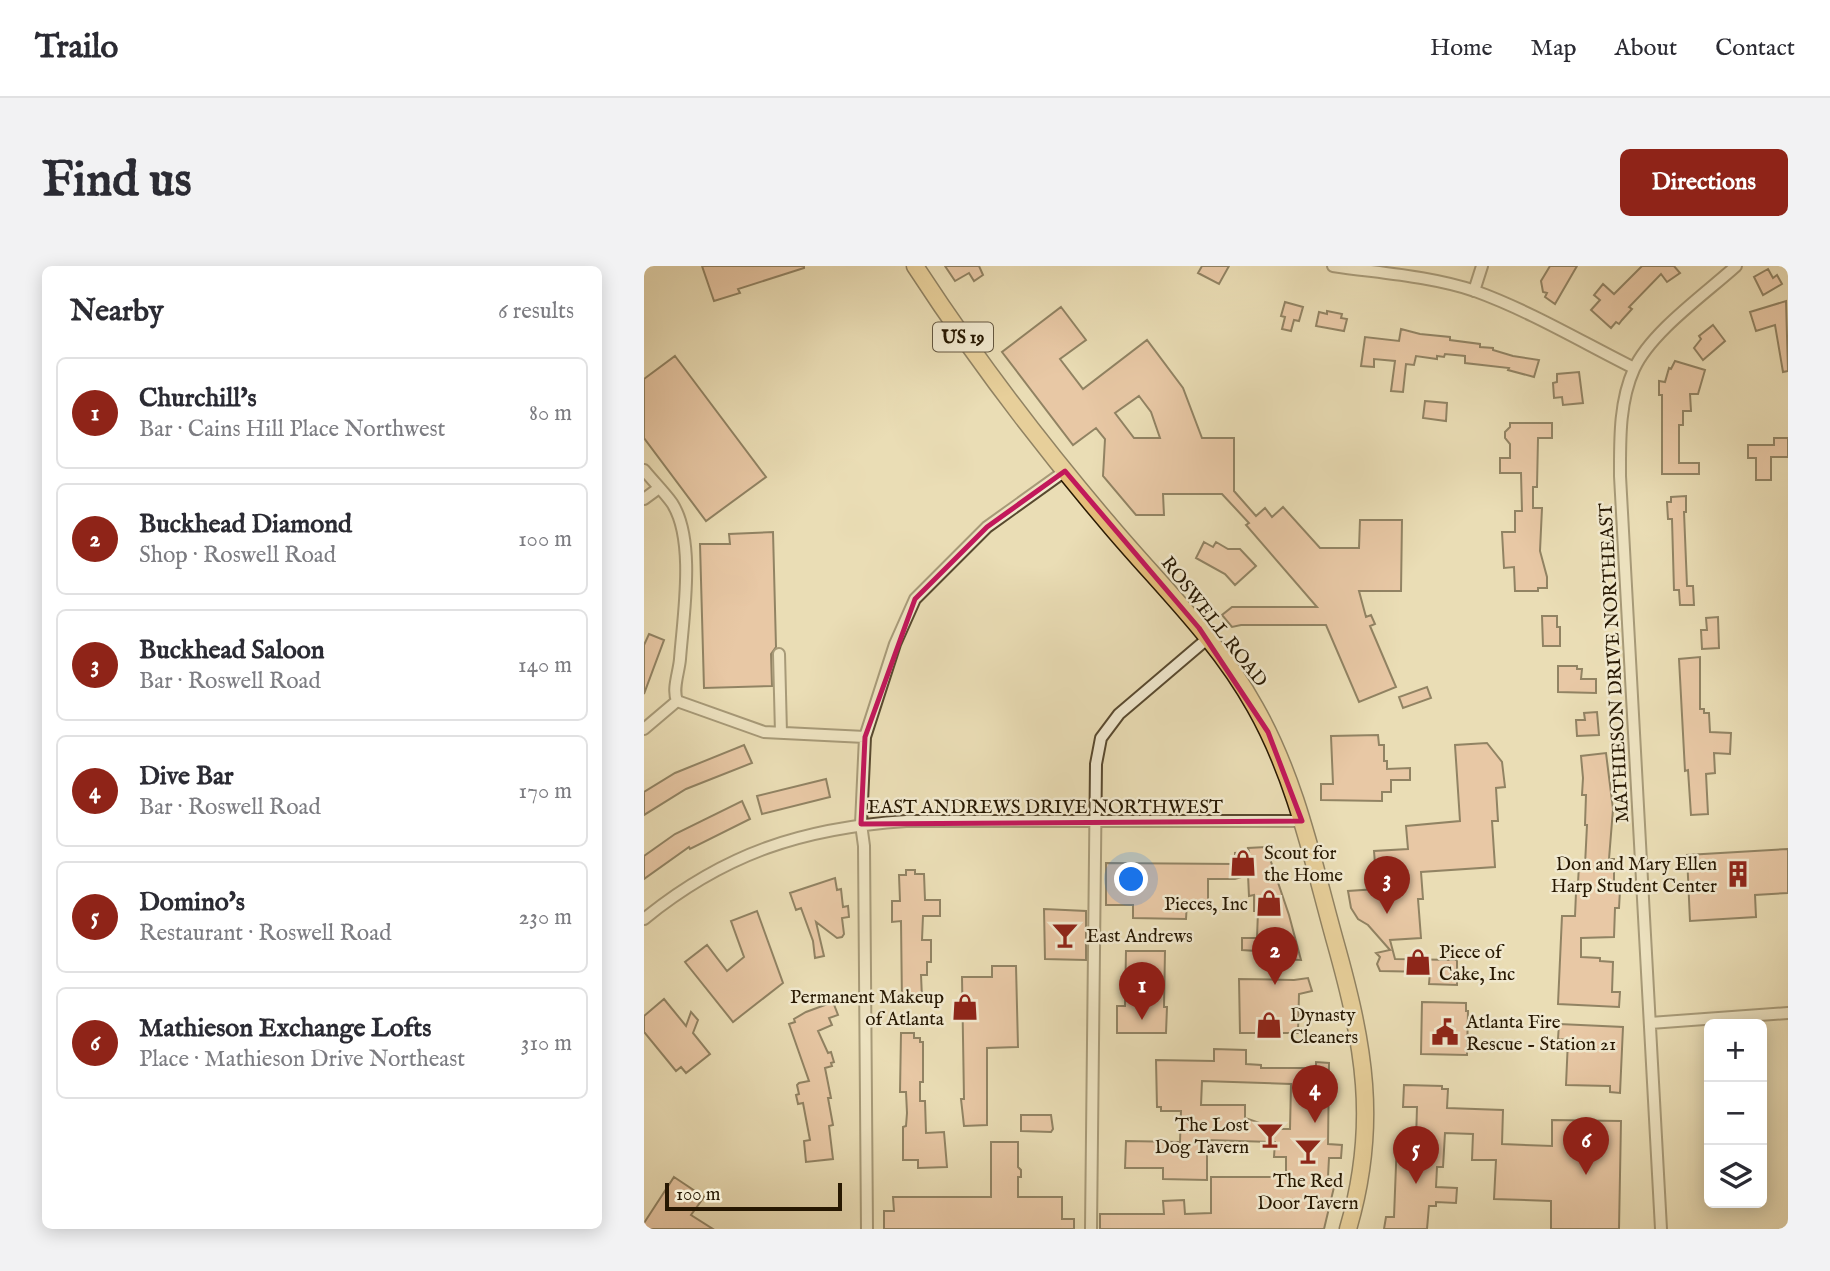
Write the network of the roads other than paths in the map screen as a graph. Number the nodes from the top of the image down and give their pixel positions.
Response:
1 (915, 266) edge
2 (1333, 266) edge
3 (1482, 266) edge
4 (1736, 266) edge
5 (1474, 291) junction
6 (1634, 368) junction
7 (644, 470) edge
8 (1065, 471) junction
9 (659, 488) junction
10 (644, 499) edge
11 (1207, 639) junction
12 (779, 654) dead end
13 (677, 701) junction
14 (644, 729) edge
15 (781, 733) junction
16 (865, 737) junction
17 (1302, 821) junction
18 (1095, 822) junction
19 (861, 824) junction
20 (644, 919) edge
21 (1788, 1013) edge
22 (1650, 1023) junction
23 (867, 1229) edge
24 (1091, 1229) edge
25 (1348, 1229) edge
26 (1661, 1229) edge

1 - 8 main road, ROSWELL ROAD / US 19
2 - 5 street
3 - 5 street
4 - 6 street, MATHIESON DRIVE NORTHEAST
5 - 6 street
6 - 22 street, MATHIESON DRIVE NORTHEAST
7 - 9 street
8 - 11 main road, ROSWELL ROAD / US 19
8 - 16 street
9 - 10 street
9 - 13 street
11 - 17 main road, ROSWELL ROAD / US 19
11 - 18 street
12 - 15 street
13 - 14 street
13 - 15 street
15 - 16 street
16 - 19 street
17 - 18 street, EAST ANDREWS DRIVE NORTHWEST
17 - 25 main road, ROSWELL ROAD / US 19
18 - 19 street, EAST ANDREWS DRIVE NORTHWEST
18 - 24 street
19 - 20 street, EAST ANDREWS DRIVE NORTHWEST
19 - 23 street
21 - 22 street
22 - 26 street, MATHIESON DRIVE NORTHEAST

